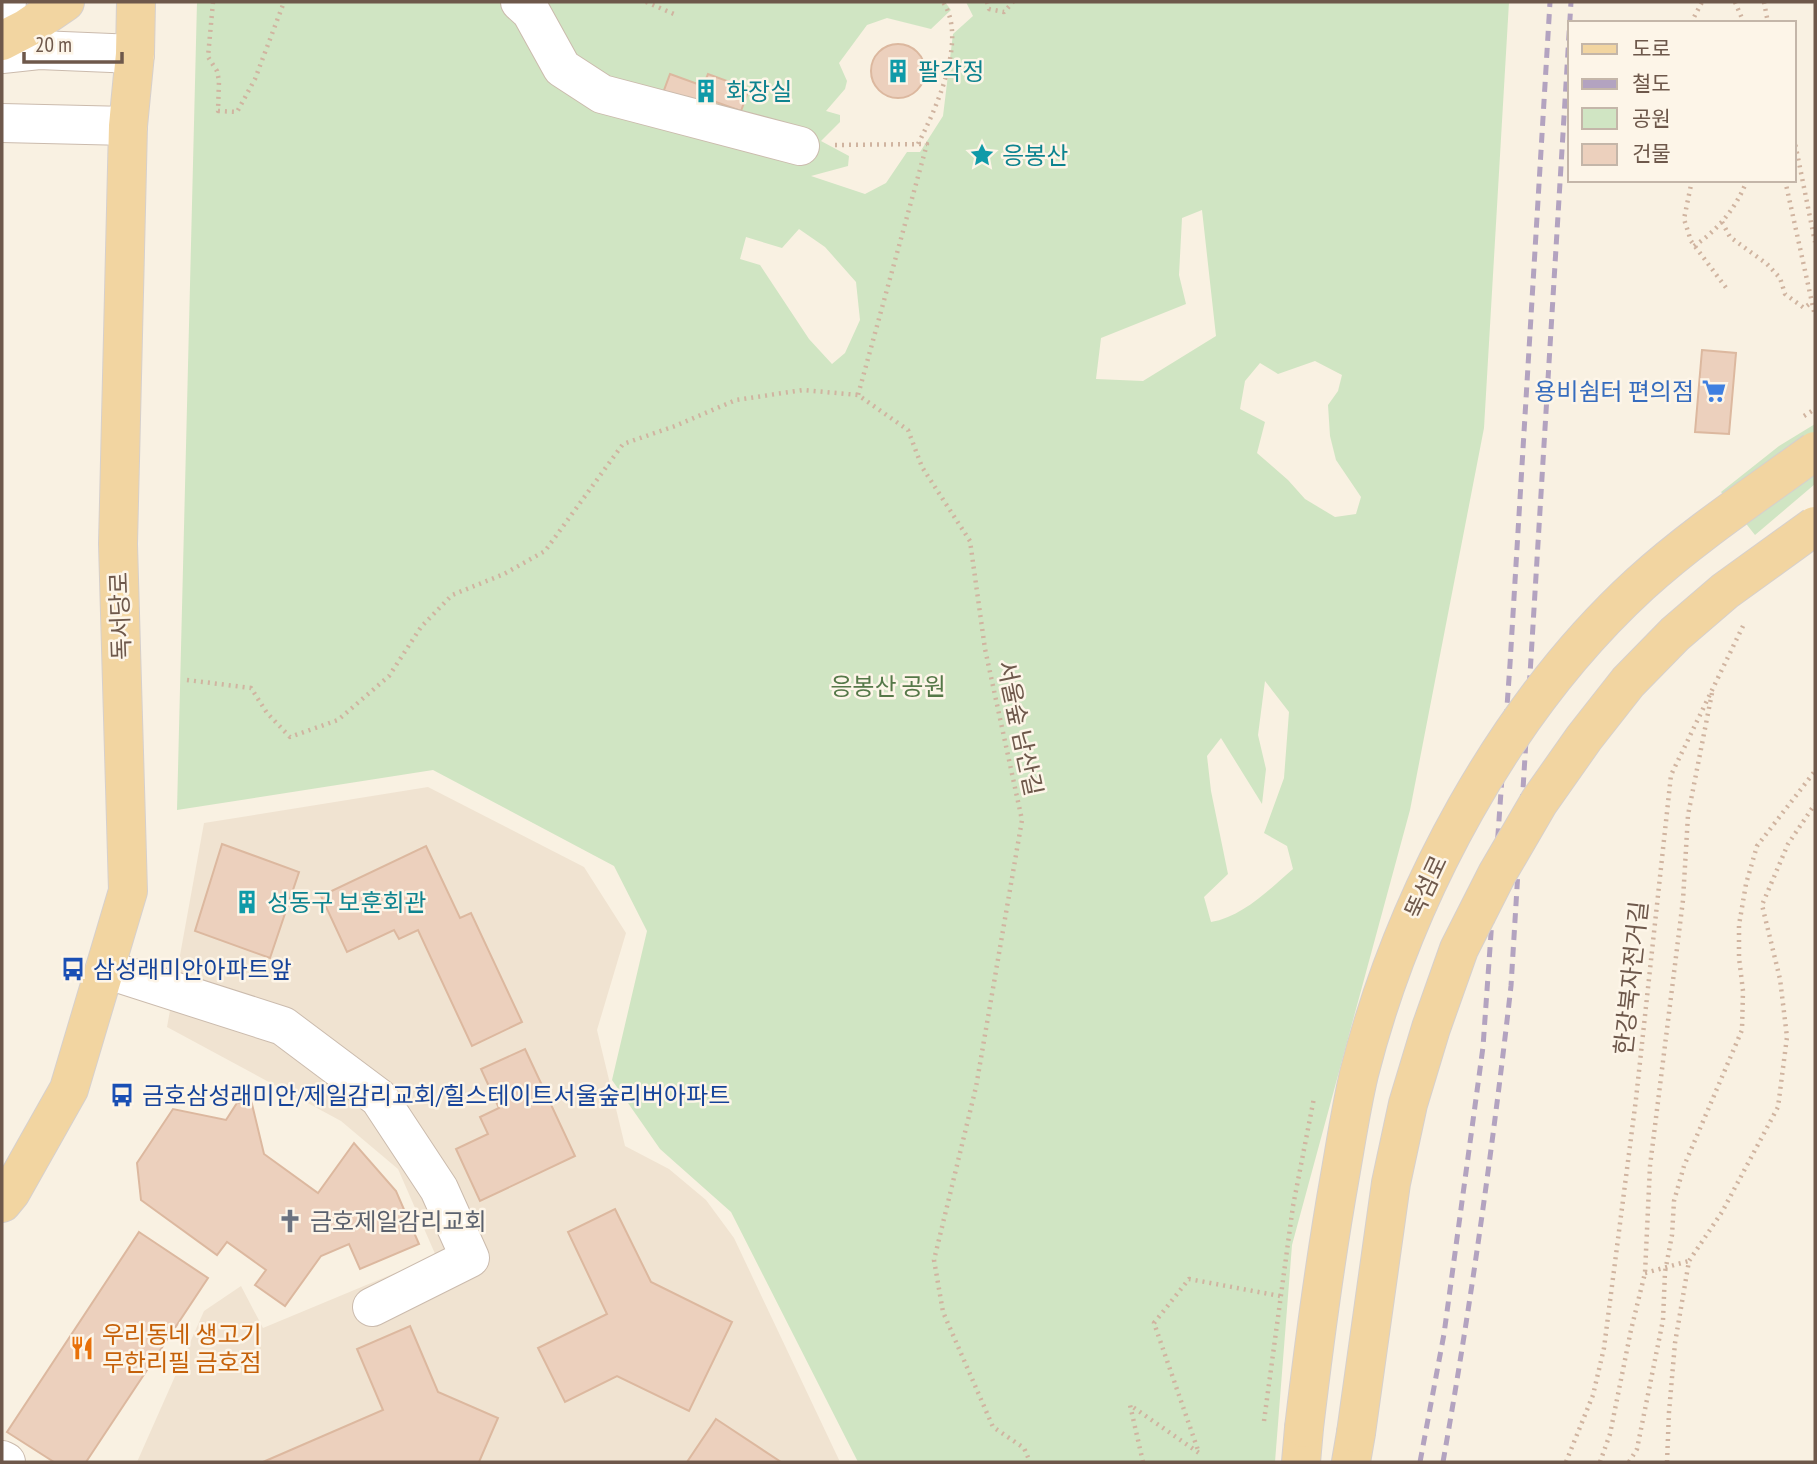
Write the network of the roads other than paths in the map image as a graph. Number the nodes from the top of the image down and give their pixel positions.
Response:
1 (6, 2) edge
2 (65, 2) edge
3 (136, 2) edge
4 (520, 2) edge
5 (2, 5) edge
6 (2, 41) edge
7 (2, 54) edge
8 (135, 54) junction
9 (2, 123) edge
10 (128, 127) junction
11 (800, 146) road end
12 (1815, 452) edge
13 (1815, 526) edge
14 (105, 969) junction
15 (2, 1203) edge
16 (372, 1307) dead end
17 (1302, 1445) edge
18 (1353, 1448) edge

1 - 5 street
2 - 6 main road
3 - 8 main road, 독서당로
4 - 11 street
7 - 8 street
8 - 10 main road, 독서당로
9 - 10 street
10 - 14 main road, 독서당로
12 - 17 main road, 뚝섬로, bridge
13 - 18 main road, bridge
14 - 15 main road, 독서당로
14 - 16 street

